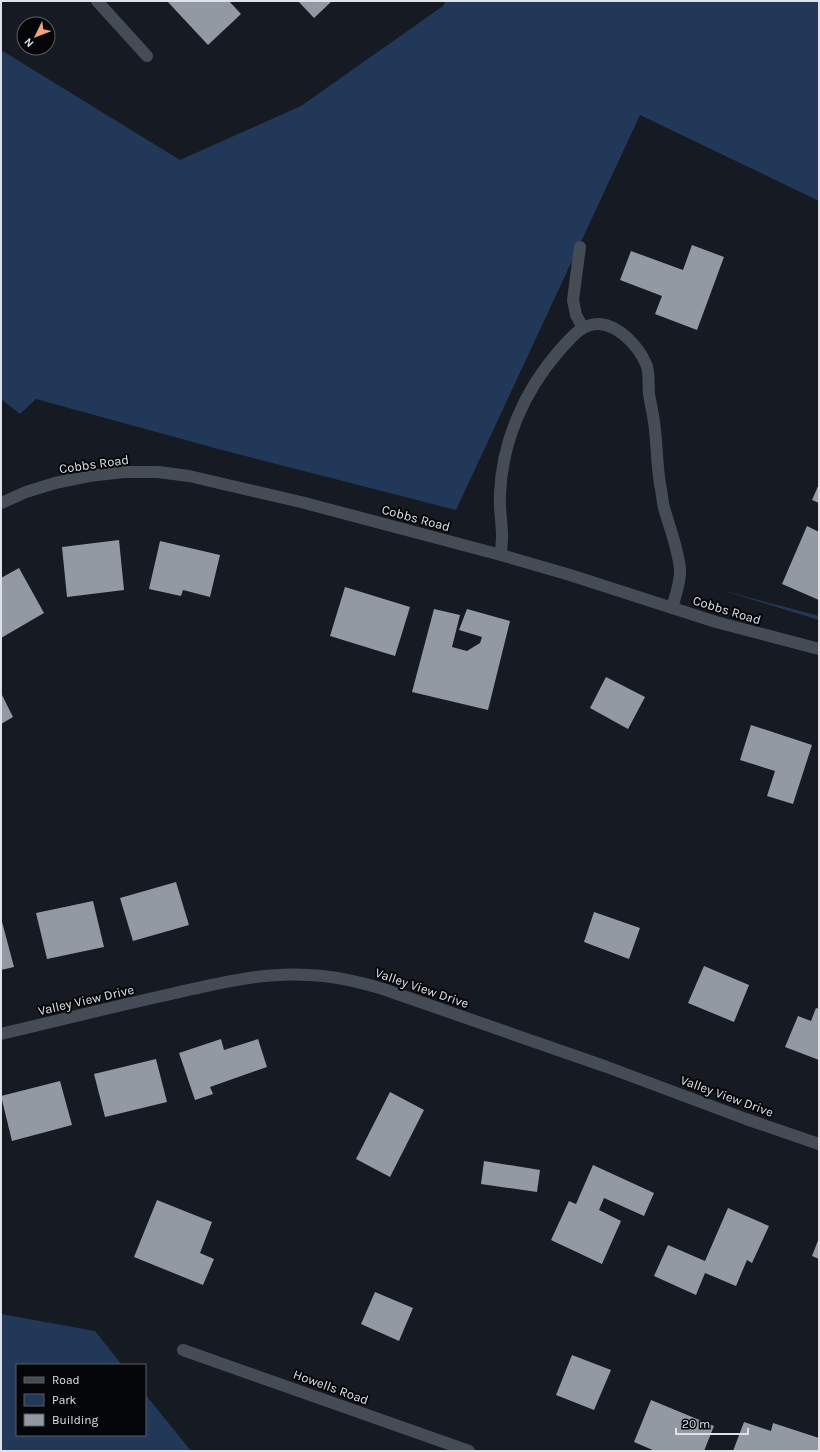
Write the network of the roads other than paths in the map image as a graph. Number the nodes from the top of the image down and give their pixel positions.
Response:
1 (97, 1) edge
2 (147, 56) dead end
3 (580, 247) dead end
4 (583, 328) junction
5 (1, 503) edge
6 (500, 555) junction
7 (672, 608) junction
8 (819, 649) edge
9 (1, 1034) edge
10 (819, 1144) edge
11 (184, 1350) dead end
12 (469, 1451) edge

1 - 2 street
3 - 4 street
4 - 6 street
4 - 7 street
5 - 6 street, Cobbs Road
6 - 7 street, Cobbs Road
7 - 8 street, Cobbs Road
9 - 10 street, Valley View Drive
11 - 12 street, Howells Road

